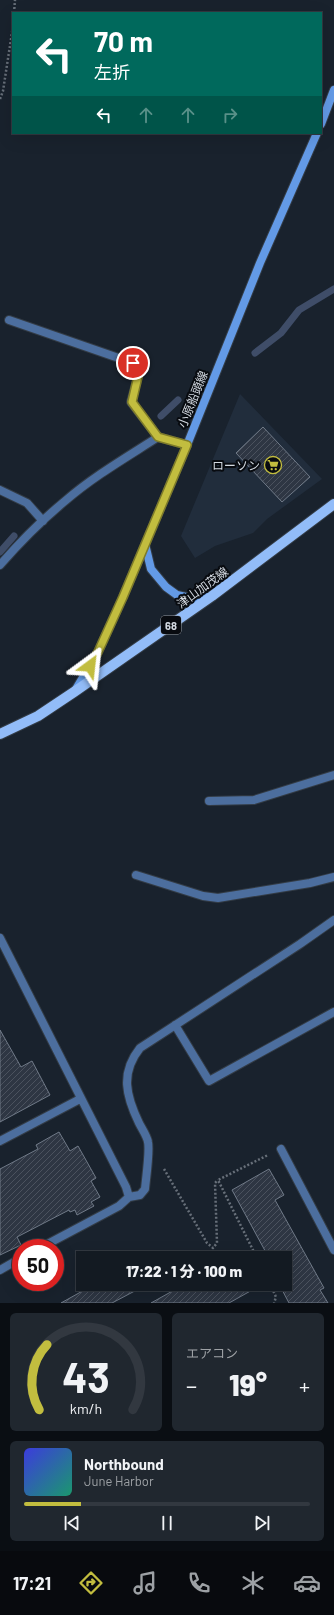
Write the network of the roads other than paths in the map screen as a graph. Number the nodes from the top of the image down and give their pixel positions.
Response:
1 (334, 90) edge
2 (322, 121) edge
3 (317, 134) edge
4 (9, 320) dead end
5 (158, 437) junction
6 (187, 445) junction
7 (0, 490) edge
8 (334, 504) edge
9 (44, 521) junction
10 (144, 544) junction
11 (0, 565) edge
12 (212, 596) junction
13 (74, 692) junction
14 (0, 734) edge
15 (334, 775) edge
16 (209, 801) dead end
17 (136, 875) dead end
18 (334, 877) edge
19 (334, 920) edge
20 (0, 938) edge
21 (334, 1012) edge
22 (175, 1026) junction
23 (80, 1099) junction
24 (0, 1141) edge
25 (281, 1149) road end
26 (128, 1197) junction
27 (57, 1239) edge
28 (334, 1250) edge
29 (12, 1263) edge
30 (0, 1270) edge

1 - 2 main road
3 - 6 main road, 小原船頭線
4 - 5 street
5 - 6 street
5 - 9 street
6 - 10 main road, 小原船頭線
7 - 9 street
8 - 12 main road, 津山加茂線 / 68
9 - 11 street
10 - 12 main road
10 - 13 main road, 小原船頭線
12 - 13 main road, 津山加茂線 / 68
13 - 14 main road, 津山加茂線 / 68
15 - 16 street
17 - 18 street
19 - 22 street
20 - 23 street
21 - 22 street
22 - 26 street
23 - 24 street
23 - 26 street
25 - 28 street
26 - 27 street
29 - 30 street

